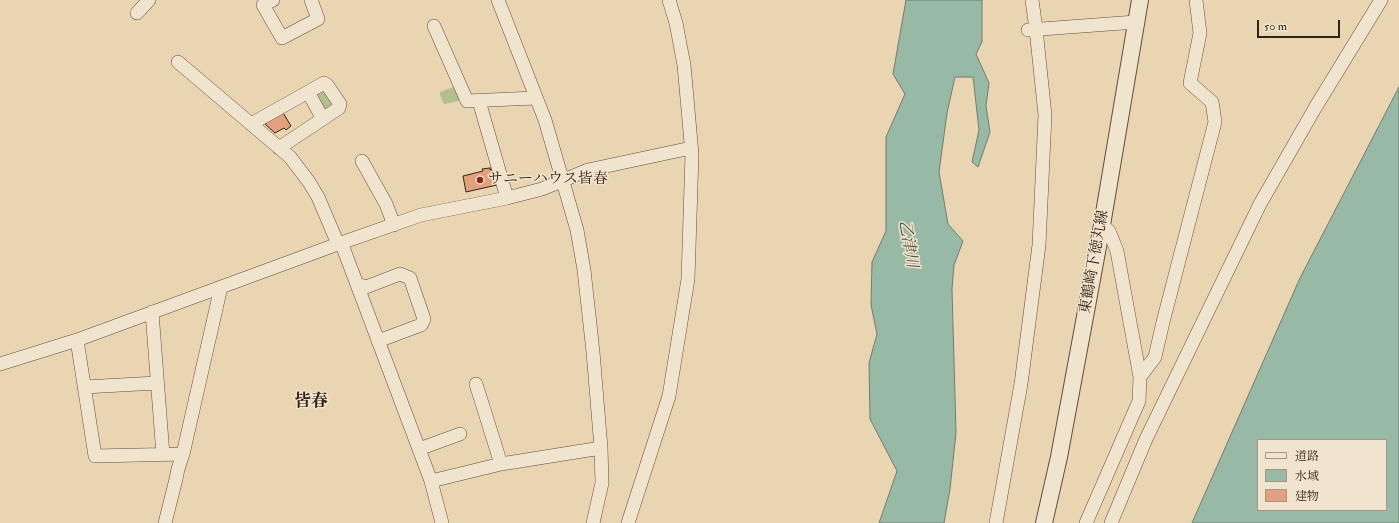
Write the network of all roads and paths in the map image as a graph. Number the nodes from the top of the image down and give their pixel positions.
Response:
1 (149, 0) edge
2 (273, 0) edge
3 (311, 0) edge
4 (498, 0) edge
5 (669, 0) edge
6 (1032, 0) edge
7 (1140, 0) edge
8 (1196, 0) edge
9 (1381, 0) edge
10 (137, 13) dead end
11 (1136, 22) junction
12 (434, 26) dead end
13 (1032, 30) junction
14 (178, 62) dead end
15 (308, 92) junction
16 (535, 98) junction
17 (479, 101) junction
18 (323, 119) junction
19 (250, 124) junction
20 (279, 148) junction
21 (691, 148) junction
22 (362, 161) dead end
23 (563, 180) junction
24 (508, 198) junction
25 (394, 225) junction
26 (1102, 225) junction
27 (339, 243) junction
28 (357, 284) junction
29 (221, 287) junction
30 (152, 312) junction
31 (77, 340) junction
32 (378, 340) junction
33 (0, 364) edge
34 (1140, 378) junction
35 (157, 383) junction
36 (476, 384) dead end
37 (84, 387) junction
38 (460, 434) dead end
39 (600, 448) junction
40 (419, 449) junction
41 (183, 454) junction
42 (163, 455) junction
43 (501, 464) junction
44 (431, 481) junction
45 (165, 523) edge
46 (442, 523) edge
47 (593, 523) edge
48 (628, 523) edge
49 (996, 523) edge
50 (1044, 523) edge
51 (1086, 523) edge
52 (1111, 523) edge

1 - 10 street
2 - 3 street
4 - 16 street
5 - 21 street
6 - 13 street
7 - 11 street, 東鶴崎下徳丸線
8 - 34 street
9 - 52 street
11 - 13 street
11 - 26 street, 東鶴崎下徳丸線
12 - 17 street
13 - 49 street
14 - 19 street
15 - 18 street
15 - 18 street
15 - 19 street
16 - 17 street
16 - 23 street
17 - 24 street
18 - 20 street
19 - 20 street
20 - 27 street
21 - 23 street
21 - 48 street
22 - 25 street
23 - 24 street
23 - 39 street
24 - 25 street
25 - 27 street
26 - 34 street
26 - 50 street, 東鶴崎下徳丸線
27 - 28 street
27 - 29 street
28 - 32 street
28 - 32 street
29 - 30 street
29 - 41 street
30 - 31 street
30 - 35 street
31 - 33 street
31 - 37 street
32 - 40 street
34 - 51 street
35 - 37 street
35 - 42 street
36 - 43 street
37 - 42 street
38 - 40 street
39 - 43 street
39 - 47 street
40 - 44 street
41 - 42 street
41 - 45 street
43 - 44 street
44 - 46 street

